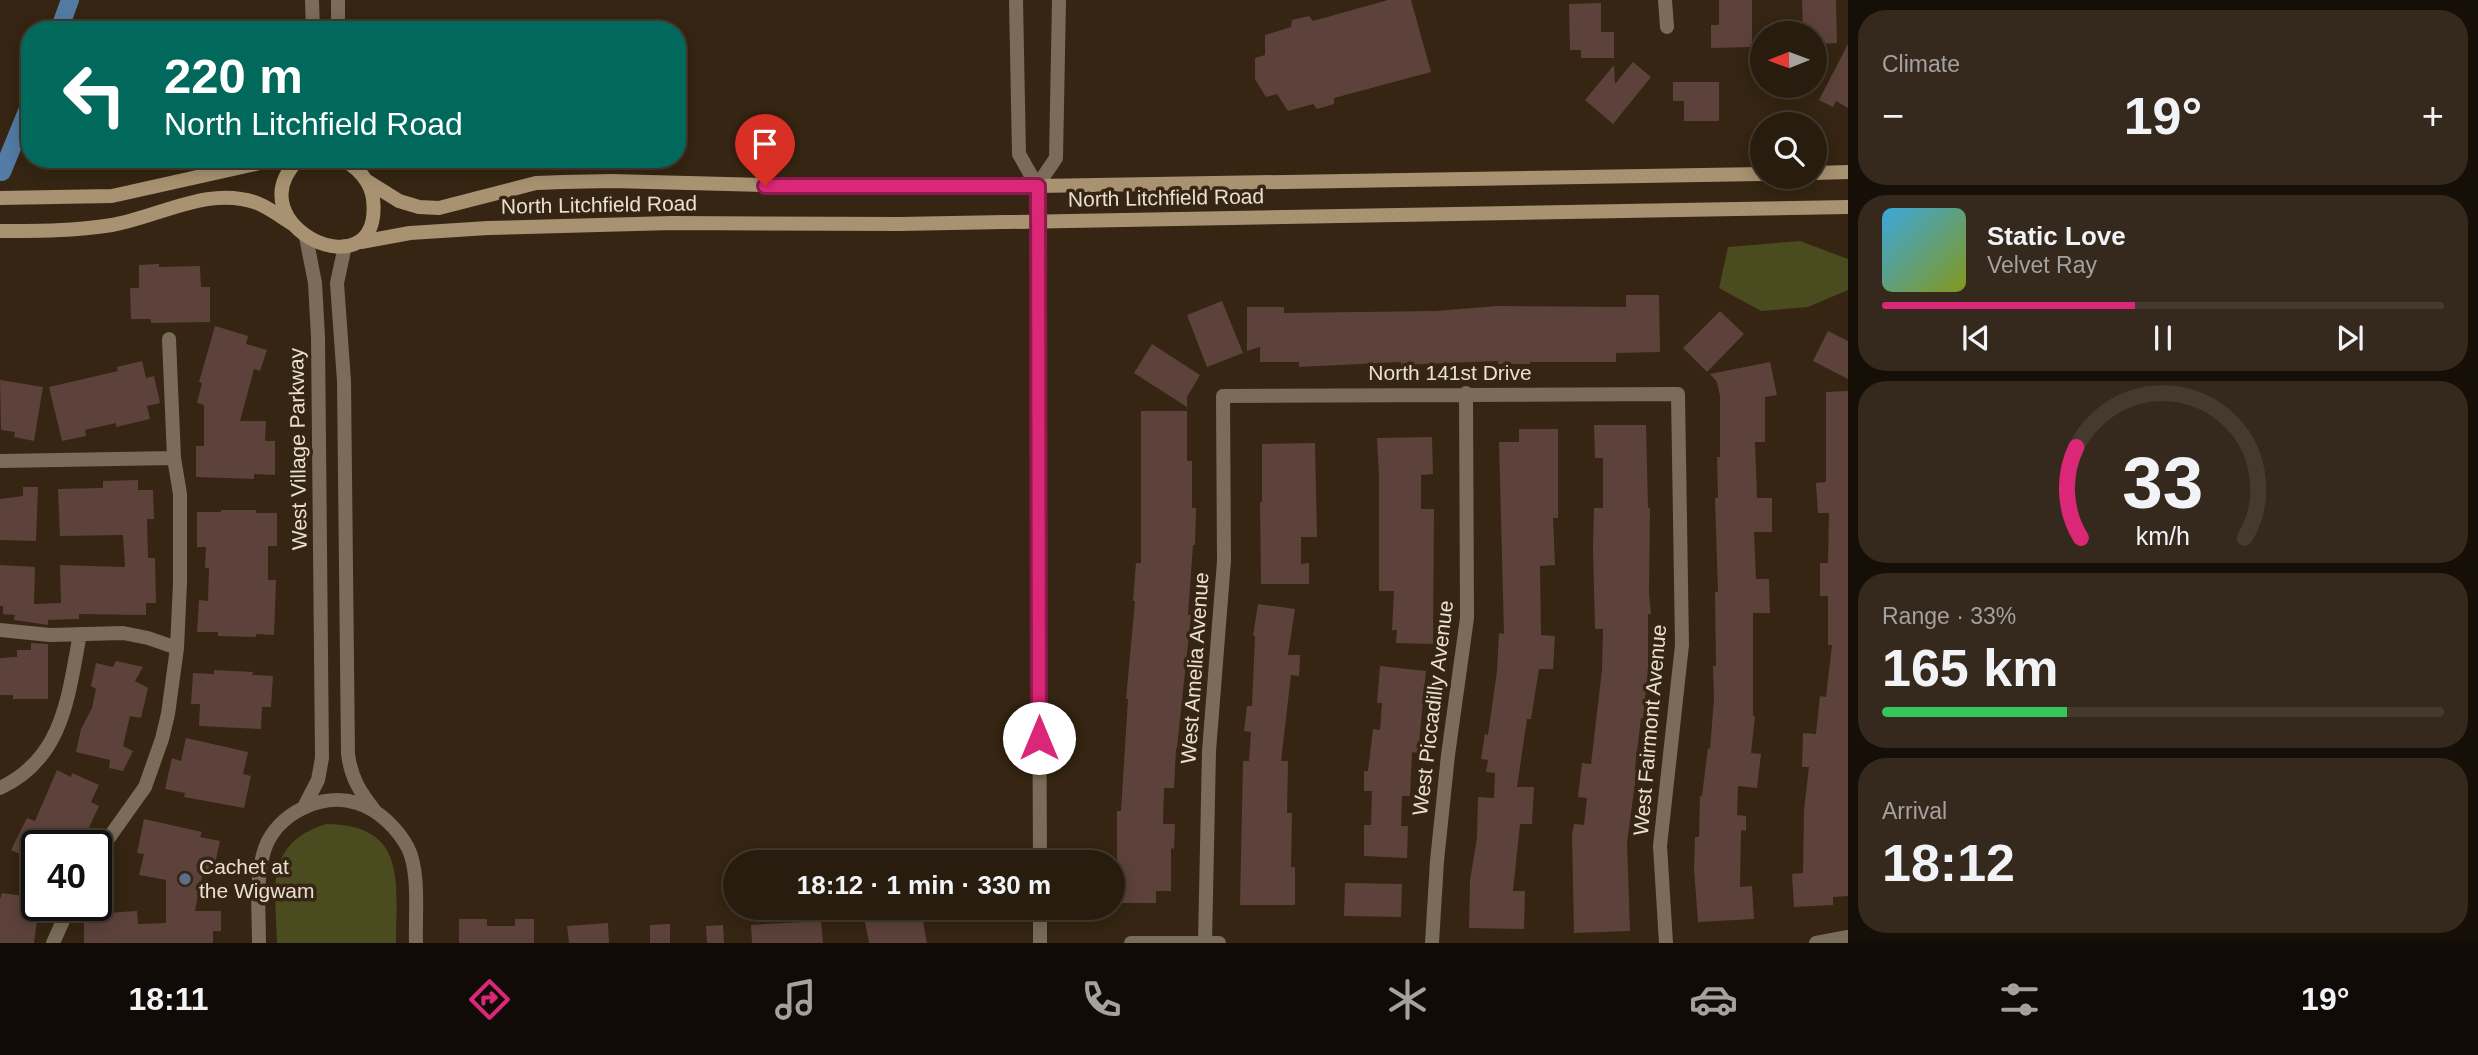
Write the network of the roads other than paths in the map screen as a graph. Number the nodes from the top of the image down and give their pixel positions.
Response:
1 (312, 0) edge
2 (338, 0) edge
3 (1016, 0) edge
4 (1059, 0) edge
5 (1665, 0) edge
6 (313, 21) edge
7 (338, 21) edge
8 (1667, 27) dead end
9 (238, 168) edge
10 (290, 168) edge
11 (354, 168) edge
12 (1848, 172) edge
13 (1827, 173) edge
14 (1750, 174) edge
15 (367, 181) junction
16 (1038, 186) junction
17 (0, 198) edge
18 (1848, 206) edge
19 (1038, 222) junction
20 (294, 225) junction
21 (0, 231) edge
22 (306, 237) junction
23 (361, 242) junction
24 (345, 246) junction
25 (169, 339) dead end
26 (1466, 393) junction
27 (1678, 394) joint
28 (1223, 396) joint
29 (174, 458) junction
30 (0, 461) edge
31 (0, 630) edge
32 (80, 634) junction
33 (177, 648) junction
34 (347, 661) junction
35 (321, 662) junction
36 (0, 788) edge
37 (304, 807) junction
38 (375, 811) junction
39 (112, 833) edge
40 (1040, 850) edge
41 (1040, 920) edge
42 (63, 921) edge
43 (1848, 937) edge
44 (53, 943) edge
45 (259, 943) edge
46 (416, 943) edge
47 (1040, 943) edge
48 (1131, 943) edge
49 (1205, 943) edge
50 (1219, 943) edge
51 (1432, 943) edge
52 (1666, 943) edge
53 (1816, 943) edge

1 - 6 street
2 - 7 street
3 - 16 street
4 - 16 street
5 - 8 street
9 - 17 main road
10 - 20 main road
11 - 15 main road, North Litchfield Road
12 - 13 main road
14 - 16 main road, North Litchfield Road
15 - 16 main road, North Litchfield Road
15 - 23 main road
16 - 19 street
18 - 19 main road, North Litchfield Road
19 - 23 main road, North Litchfield Road
19 - 40 street
20 - 21 main road
20 - 22 main road
22 - 24 main road
22 - 35 street, West Village Parkway
23 - 24 main road, North Litchfield Road
24 - 34 street
25 - 29 street
26 - 27 street, North 141st Drive
26 - 28 street, North 141st Drive
26 - 51 street, West Piccadilly Avenue
27 - 52 street, West Fairmont Avenue
28 - 49 street, West Amelia Avenue
29 - 30 street
29 - 33 street
31 - 32 street
32 - 33 street
32 - 36 street
33 - 39 street
34 - 35 street
34 - 38 street
35 - 37 street, West Village Parkway
37 - 38 street, West Village Parkway
37 - 45 street, West Village Parkway
38 - 46 street
41 - 47 street
42 - 44 street
43 - 53 street
48 - 49 street
49 - 50 street

